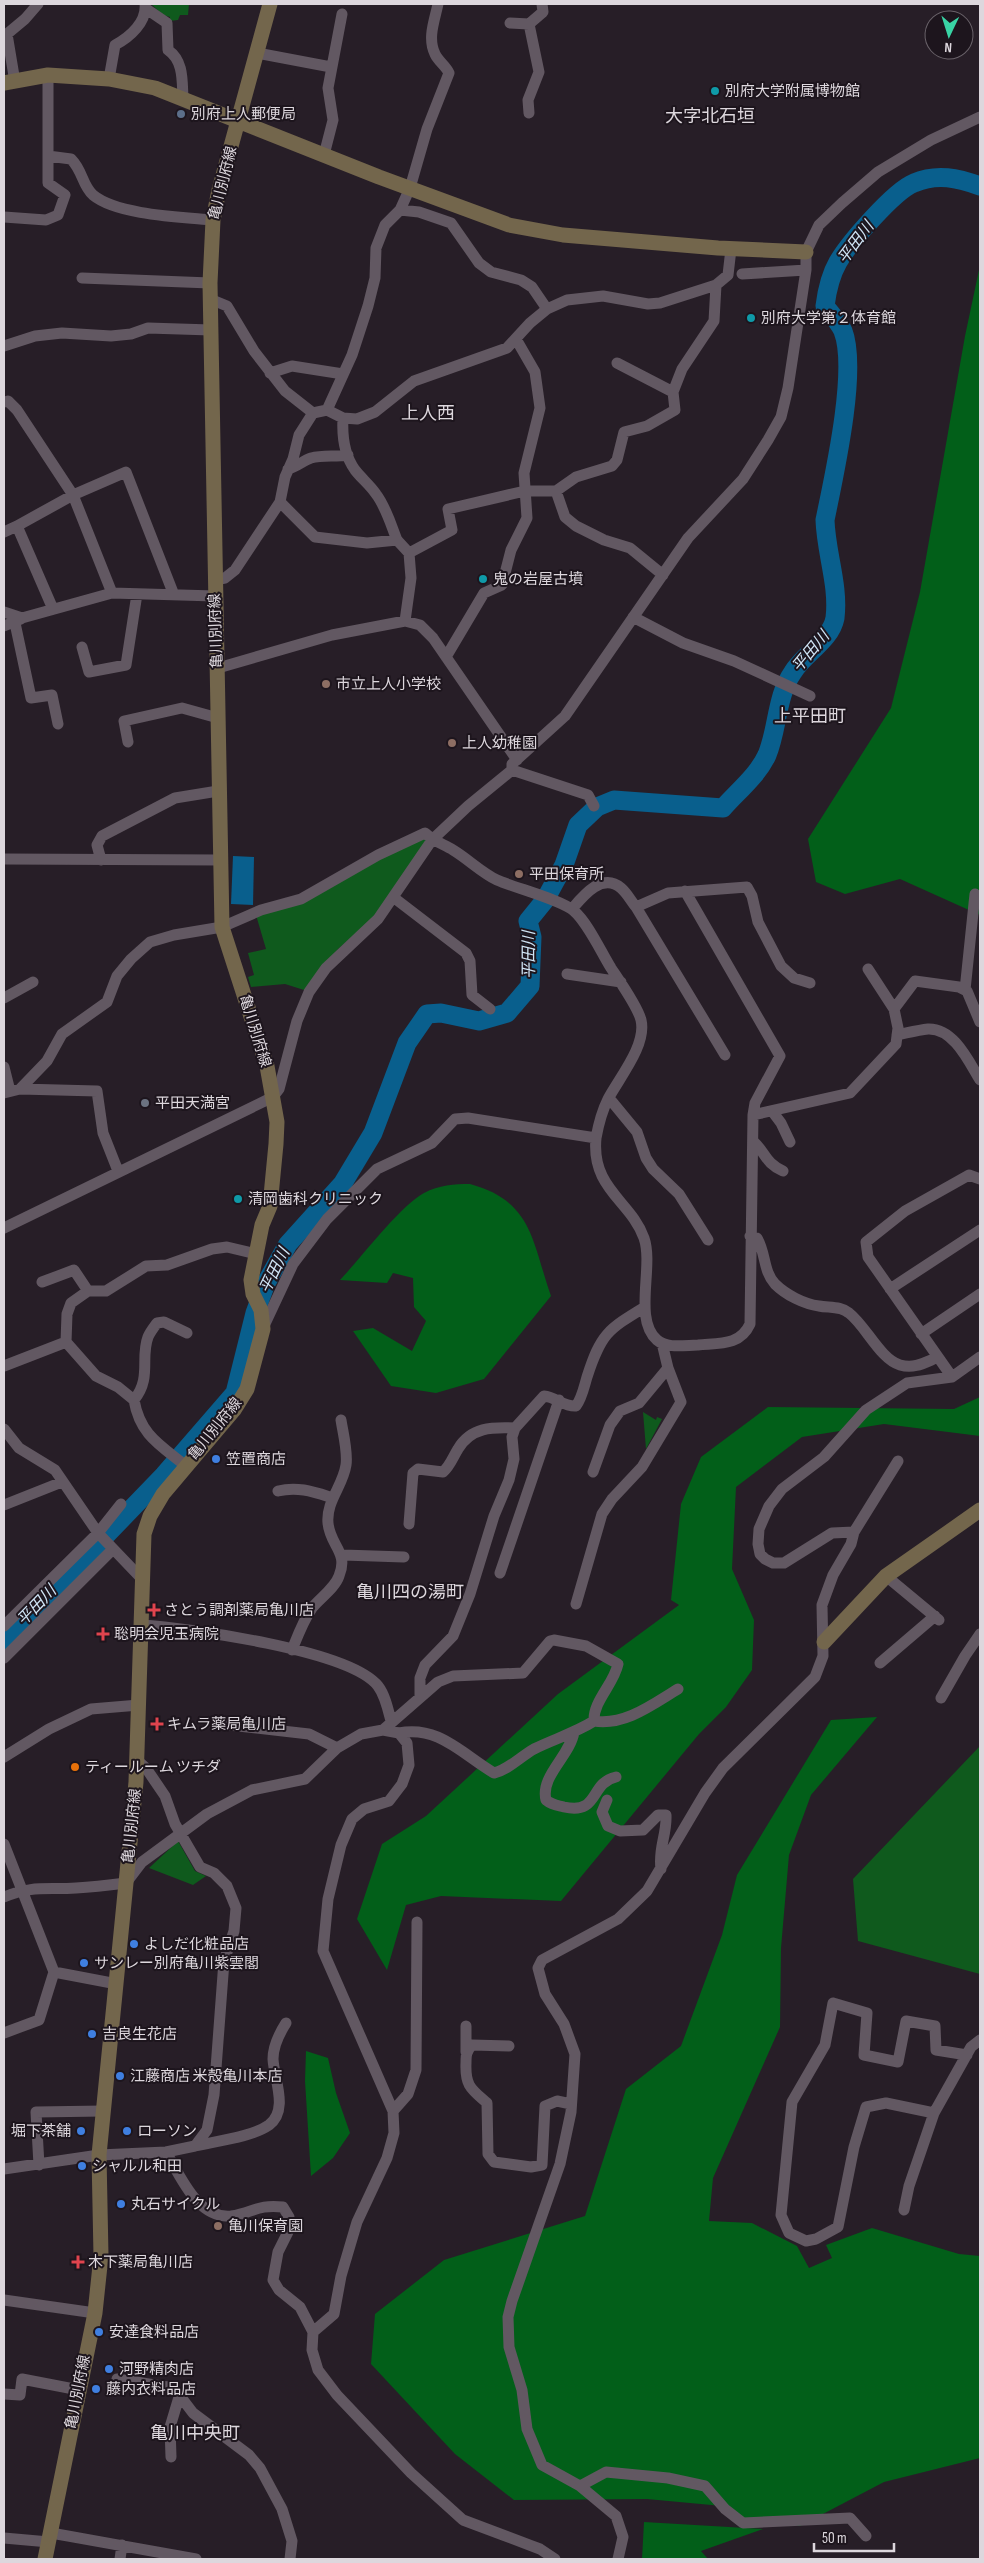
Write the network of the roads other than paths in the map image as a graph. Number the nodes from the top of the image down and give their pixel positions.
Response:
1 (38, 4) edge
2 (270, 4) edge
3 (438, 4) edge
4 (542, 4) edge
5 (145, 6) edge
6 (342, 14) dead end
7 (510, 23) dead end
8 (529, 24) junction
9 (257, 53) junction
10 (331, 67) junction
11 (48, 75) junction
12 (109, 79) junction
13 (9, 82) edge
14 (182, 99) junction
15 (529, 113) dead end
16 (980, 117) edge
17 (240, 121) junction
18 (324, 155) junction
19 (48, 156) junction
20 (410, 188) junction
21 (400, 210) junction
22 (4, 217) edge
23 (213, 220) junction
24 (731, 249) junction
25 (806, 252) junction
26 (806, 270) junction
27 (742, 274) dead end
28 (82, 278) dead end
29 (210, 283) junction
30 (716, 285) junction
31 (210, 299) junction
32 (547, 309) junction
33 (210, 330) junction
34 (516, 339) junction
35 (4, 346) edge
36 (617, 363) dead end
37 (270, 373) junction
38 (343, 374) junction
39 (673, 392) junction
40 (4, 402) edge
41 (327, 410) junction
42 (313, 413) junction
43 (343, 418) junction
44 (348, 454) junction
45 (288, 469) junction
46 (556, 490) junction
47 (525, 491) junction
48 (73, 495) junction
49 (280, 502) junction
50 (17, 526) junction
51 (4, 532) edge
52 (397, 540) junction
53 (409, 553) junction
54 (663, 575) junction
55 (215, 580) junction
56 (112, 593) junction
57 (137, 594) junction
58 (174, 595) junction
59 (215, 596) junction
60 (54, 609) junction
61 (4, 612) edge
62 (633, 617) junction
63 (405, 621) junction
64 (13, 623) edge
65 (82, 647) dead end
66 (446, 657) junction
67 (218, 668) junction
68 (810, 696) dead end
69 (218, 718) junction
70 (58, 724) dead end
71 (128, 742) dead end
72 (514, 765) junction
73 (218, 791) junction
74 (594, 806) dead end
75 (432, 840) junction
76 (4, 859) edge
77 (100, 860) junction
78 (220, 860) junction
79 (685, 890) junction
80 (974, 894) dead end
81 (393, 898) junction
82 (636, 907) junction
83 (572, 909) junction
84 (222, 927) junction
85 (868, 969) dead end
86 (566, 974) dead end
87 (33, 982) dead end
88 (620, 982) junction
89 (810, 983) dead end
90 (965, 990) junction
91 (4, 998) edge
92 (977, 1006) edge
93 (490, 1009) dead end
94 (894, 1009) junction
95 (980, 1022) edge
96 (897, 1035) junction
97 (724, 1055) dead end
98 (4, 1067) edge
99 (980, 1080) edge
100 (11, 1091) edge
101 (273, 1097) junction
102 (609, 1098) junction
103 (772, 1111) junction
104 (753, 1115) junction
105 (596, 1138) junction
106 (753, 1141) junction
107 (790, 1142) dead end
108 (783, 1171) dead end
109 (118, 1172) junction
110 (980, 1178) edge
111 (4, 1228) edge
112 (980, 1230) edge
113 (750, 1236) junction
114 (708, 1240) dead end
115 (256, 1254) junction
116 (42, 1282) dead end
117 (890, 1289) junction
118 (88, 1292) junction
119 (980, 1294) edge
120 (645, 1307) junction
121 (264, 1329) junction
122 (187, 1333) dead end
123 (921, 1334) junction
124 (66, 1342) junction
125 (662, 1342) junction
126 (980, 1357) edge
127 (936, 1358) junction
128 (4, 1366) edge
129 (668, 1368) junction
130 (952, 1377) junction
131 (134, 1400) junction
132 (558, 1400) junction
133 (341, 1420) dead end
134 (515, 1428) junction
135 (4, 1429) edge
136 (898, 1461) dead end
137 (184, 1464) junction
138 (593, 1472) dead end
139 (62, 1482) junction
140 (278, 1491) dead end
141 (333, 1498) junction
142 (121, 1504) dead end
143 (4, 1505) edge
144 (980, 1510) edge
145 (409, 1524) dead end
146 (854, 1532) junction
147 (98, 1533) junction
148 (111, 1546) junction
149 (343, 1555) junction
150 (404, 1557) dead end
151 (500, 1573) dead end
152 (886, 1576) junction
153 (142, 1579) junction
154 (576, 1604) dead end
155 (141, 1625) junction
156 (4, 1626) edge
157 (980, 1634) edge
158 (824, 1642) junction
159 (292, 1650) junction
160 (4, 1658) edge
161 (880, 1663) dead end
162 (678, 1689) dead end
163 (420, 1696) junction
164 (941, 1698) dead end
165 (139, 1705) junction
166 (391, 1721) junction
167 (594, 1721) junction
168 (229, 1725) dead end
169 (383, 1730) junction
170 (574, 1732) junction
171 (399, 1733) junction
172 (337, 1748) junction
173 (4, 1757) edge
174 (137, 1760) junction
175 (616, 1777) dead end
176 (607, 1800) dead end
177 (180, 1834) junction
178 (4, 1844) edge
179 (661, 1869) junction
180 (126, 1883) junction
181 (22, 1890) junction
182 (4, 1897) edge
183 (417, 1922) dead end
184 (54, 1972) junction
185 (117, 1984) junction
186 (286, 2023) dead end
187 (466, 2026) dead end
188 (4, 2033) edge
189 (980, 2040) edge
190 (509, 2046) dead end
191 (466, 2052) junction
192 (967, 2054) junction
193 (571, 2104) junction
194 (103, 2111) junction
195 (394, 2111) junction
196 (934, 2113) junction
197 (195, 2146) junction
198 (166, 2152) junction
199 (99, 2155) junction
200 (39, 2165) junction
201 (4, 2169) edge
202 (904, 2210) dead end
203 (4, 2300) edge
204 (94, 2313) junction
205 (313, 2332) junction
206 (117, 2380) dead end
207 (79, 2390) junction
208 (4, 2394) edge
209 (179, 2396) junction
210 (171, 2457) dead end
211 (580, 2486) junction
212 (866, 2536) dead end
213 (50, 2537) junction
214 (4, 2538) edge
215 (122, 2545) junction
216 (540, 2556) edge
217 (45, 2559) edge
218 (120, 2559) edge
219 (196, 2559) edge
220 (290, 2559) edge
221 (555, 2559) edge
222 (618, 2559) edge

1 - 13 street
2 - 9 main road, 亀川別府線
3 - 20 street
4 - 8 street
5 - 12 street
5 - 14 street
6 - 10 street
7 - 8 street
8 - 15 street
9 - 10 street
9 - 17 main road, 亀川別府線
10 - 18 street
11 - 12 main road
11 - 13 main road
11 - 19 street
12 - 14 main road
14 - 17 main road
16 - 25 street
17 - 18 main road
17 - 23 main road, 亀川別府線
18 - 20 main road
19 - 22 street
19 - 23 street
20 - 21 street
20 - 24 main road
21 - 32 street
21 - 38 street
23 - 29 main road, 亀川別府線
24 - 25 main road
24 - 30 street
25 - 26 street
26 - 27 street
26 - 54 street
28 - 29 street
29 - 31 main road, 亀川別府線
30 - 32 street
30 - 39 street
31 - 33 main road, 亀川別府線
31 - 37 street
32 - 34 street
33 - 35 street
33 - 55 main road, 亀川別府線
34 - 43 street
34 - 47 street
36 - 39 street
37 - 38 street
37 - 42 street
38 - 41 street
39 - 46 street
40 - 48 street
41 - 42 street
41 - 43 street
42 - 45 street
43 - 44 street
44 - 45 street
44 - 52 street
45 - 49 street
46 - 47 street
46 - 54 street
47 - 53 street
47 - 66 street
48 - 50 street
48 - 56 street
48 - 58 street
49 - 52 street
49 - 55 street
50 - 51 street
50 - 60 street
52 - 53 street
53 - 63 street
54 - 62 street
55 - 59 main road, 亀川別府線
56 - 57 street
56 - 60 street
57 - 58 street
57 - 65 street
58 - 59 street
59 - 67 main road, 亀川別府線
60 - 64 street
61 - 64 street
62 - 68 street
62 - 72 street
63 - 66 street
63 - 67 street
64 - 70 street
66 - 72 street
67 - 69 main road, 亀川別府線
69 - 71 street
69 - 73 main road, 亀川別府線
72 - 74 street
72 - 75 street
73 - 77 street
73 - 78 main road, 亀川別府線
75 - 81 street
75 - 83 street
75 - 84 street
76 - 77 street
77 - 78 street
78 - 84 main road, 亀川別府線
79 - 82 street
79 - 89 street
79 - 104 street
80 - 90 street
81 - 93 street
81 - 101 street
82 - 83 street
82 - 97 street
83 - 88 street
84 - 100 street
84 - 101 main road, 亀川別府線
85 - 94 street
86 - 88 street
87 - 91 street
88 - 102 street
90 - 92 street
90 - 94 street
92 - 95 street
94 - 96 street
96 - 99 street
96 - 103 street
98 - 100 street
100 - 109 street
101 - 109 street
101 - 115 main road, 亀川別府線
102 - 105 street
102 - 114 street
103 - 104 street
103 - 107 street
104 - 106 street
105 - 120 street
105 - 121 street
106 - 108 street
106 - 113 street
109 - 111 street
110 - 117 street
112 - 117 street
113 - 125 street
113 - 127 street
115 - 118 street
115 - 121 main road, 亀川別府線
116 - 118 street
117 - 123 street
118 - 124 street
119 - 123 street
120 - 125 street
120 - 132 street
121 - 137 main road, 亀川別府線
122 - 131 street
123 - 127 street
124 - 128 street
124 - 131 street
125 - 129 street
126 - 130 street
127 - 130 street
129 - 138 street
129 - 154 street
130 - 146 street
131 - 137 street
132 - 134 street
132 - 151 street
133 - 141 street
134 - 145 street
134 - 163 street
135 - 139 street
136 - 146 street
137 - 153 main road, 亀川別府線
139 - 143 street
139 - 147 street
140 - 141 street
141 - 149 street
142 - 147 street
144 - 152 main road
146 - 158 street
147 - 148 street
147 - 156 street
148 - 153 street
148 - 160 street
149 - 150 street
149 - 159 street
152 - 158 main road
152 - 161 street
153 - 155 main road, 亀川別府線
155 - 159 street
155 - 165 main road, 亀川別府線
157 - 164 street
158 - 179 street
159 - 166 street
162 - 167 street
163 - 166 street
163 - 167 street
165 - 173 street
165 - 174 main road, 亀川別府線
166 - 169 street
167 - 170 street
168 - 172 street
169 - 171 street
169 - 172 street
170 - 171 street
170 - 175 street
171 - 195 street
172 - 177 street
174 - 177 street
174 - 180 main road, 亀川別府線
176 - 179 street
177 - 180 street
177 - 197 street
178 - 181 street
179 - 193 street
180 - 181 street
180 - 185 main road, 亀川別府線
181 - 182 street
181 - 184 street
183 - 195 street
184 - 185 street
184 - 188 street
185 - 194 main road, 亀川別府線
186 - 197 street
187 - 191 street
189 - 192 street
190 - 191 street
191 - 193 street
192 - 196 street
192 - 196 street
193 - 211 street
194 - 199 main road, 亀川別府線
194 - 200 street
195 - 205 street
196 - 202 street
197 - 198 street
198 - 199 street
198 - 205 street
199 - 200 street
199 - 204 main road, 亀川別府線
200 - 201 street
203 - 204 street
204 - 207 main road, 亀川別府線
205 - 216 street
206 - 209 street
207 - 208 street
207 - 213 main road, 亀川別府線
209 - 210 street
209 - 220 street
211 - 212 street
211 - 222 street
213 - 214 street
213 - 215 street
213 - 217 main road, 亀川別府線
215 - 218 street
215 - 219 street
216 - 221 street

